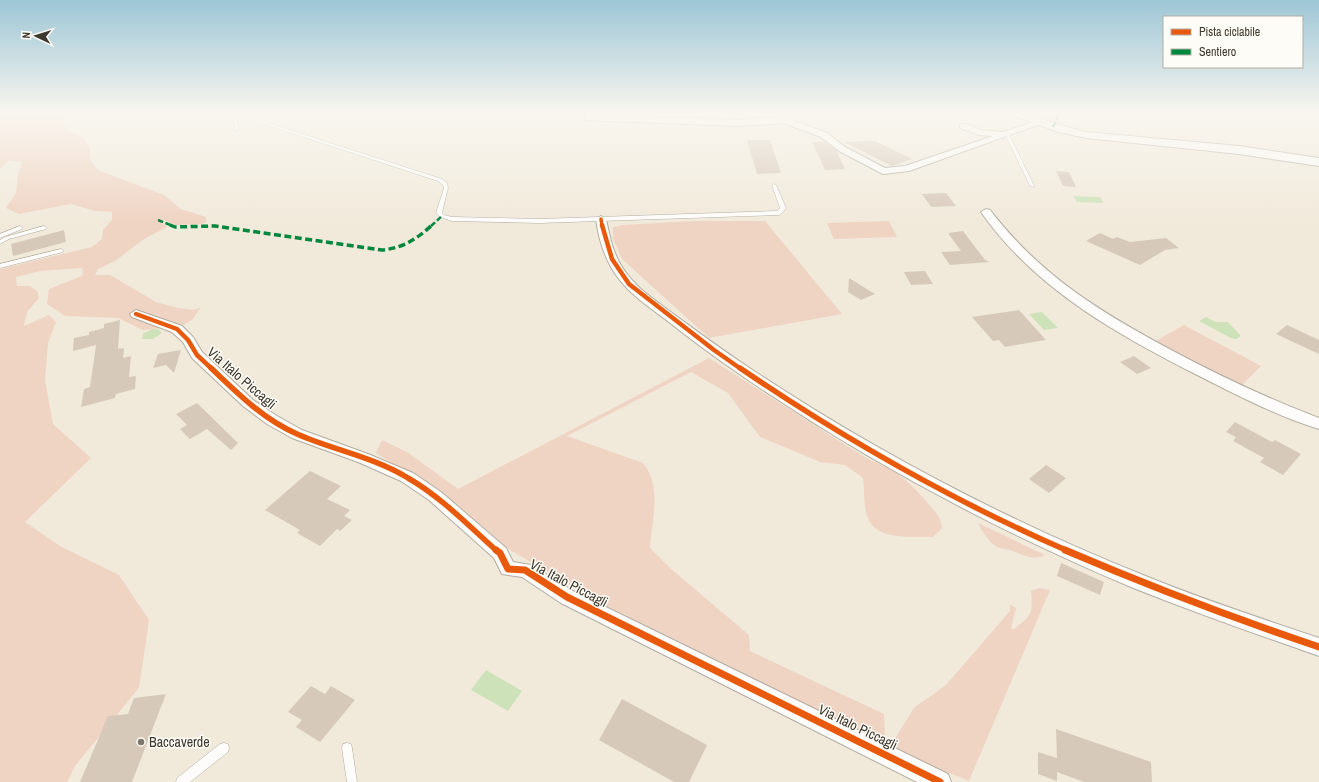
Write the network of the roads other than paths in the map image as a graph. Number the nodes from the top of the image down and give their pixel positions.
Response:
1 (345, 149) edge
2 (843, 149) edge
3 (962, 149) edge
4 (1014, 149) edge
5 (1234, 149) edge
6 (1319, 162) edge
7 (883, 171) junction
8 (870, 173) dead end
9 (774, 185) dead end
10 (1032, 186) dead end
11 (986, 212) dead end
12 (601, 219) junction
13 (20, 228) dead end
14 (44, 228) dead end
15 (0, 236) edge
16 (0, 242) edge
17 (61, 251) dead end
18 (0, 266) edge
19 (136, 314) dead end
20 (1319, 424) edge
21 (1319, 647) edge
22 (224, 748) dead end
23 (347, 748) dead end
24 (181, 782) edge
25 (352, 782) edge
26 (940, 782) edge

1 - 12 lane
2 - 7 street
3 - 7 street
4 - 10 lane
5 - 6 street
7 - 8 street
9 - 12 lane
11 - 20 street
12 - 21 street
13 - 15 lane
14 - 16 lane
17 - 18 lane
19 - 26 street, Via Italo Piccagli
22 - 24 lane
23 - 25 lane

